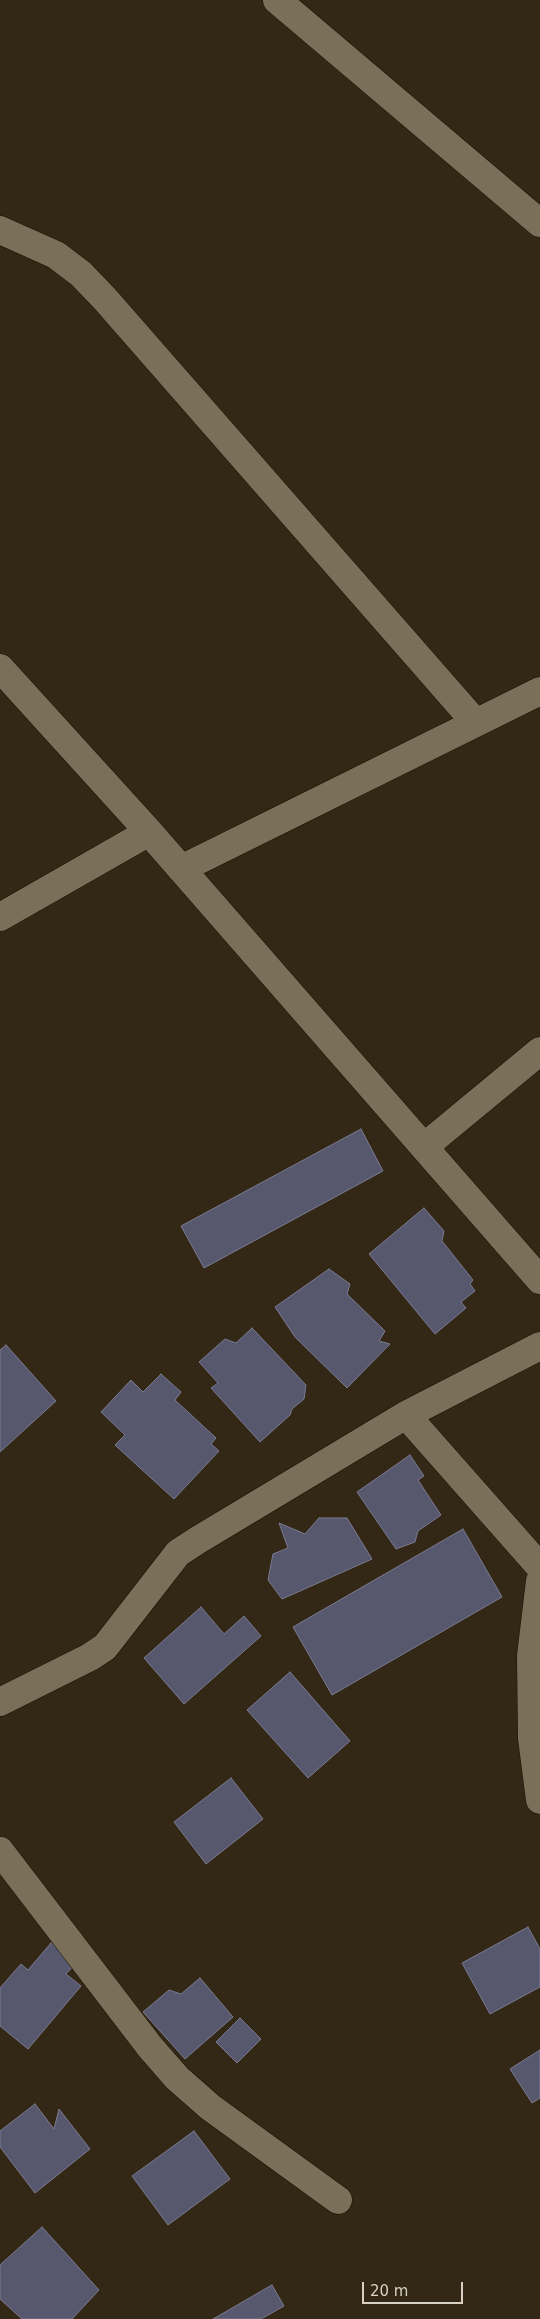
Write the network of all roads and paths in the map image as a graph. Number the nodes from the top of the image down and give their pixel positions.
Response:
1 (277, 0) edge
2 (540, 223) edge
3 (0, 230) edge
4 (0, 668) edge
5 (540, 691) edge
6 (475, 722) junction
7 (149, 832) junction
8 (181, 869) junction
9 (0, 918) edge
10 (540, 1051) edge
11 (424, 1147) junction
12 (540, 1280) edge
13 (540, 1346) edge
14 (406, 1415) junction
15 (540, 1567) edge
16 (540, 1581) edge
17 (0, 1702) edge
18 (540, 1800) edge
19 (0, 1851) edge
20 (338, 2200) dead end

1 - 2 street
3 - 6 street
4 - 7 street
5 - 6 street
6 - 8 street
7 - 8 street
7 - 9 street
8 - 11 street
10 - 11 street
11 - 12 street
13 - 14 street
14 - 15 street
14 - 17 street
16 - 18 street
19 - 20 street

